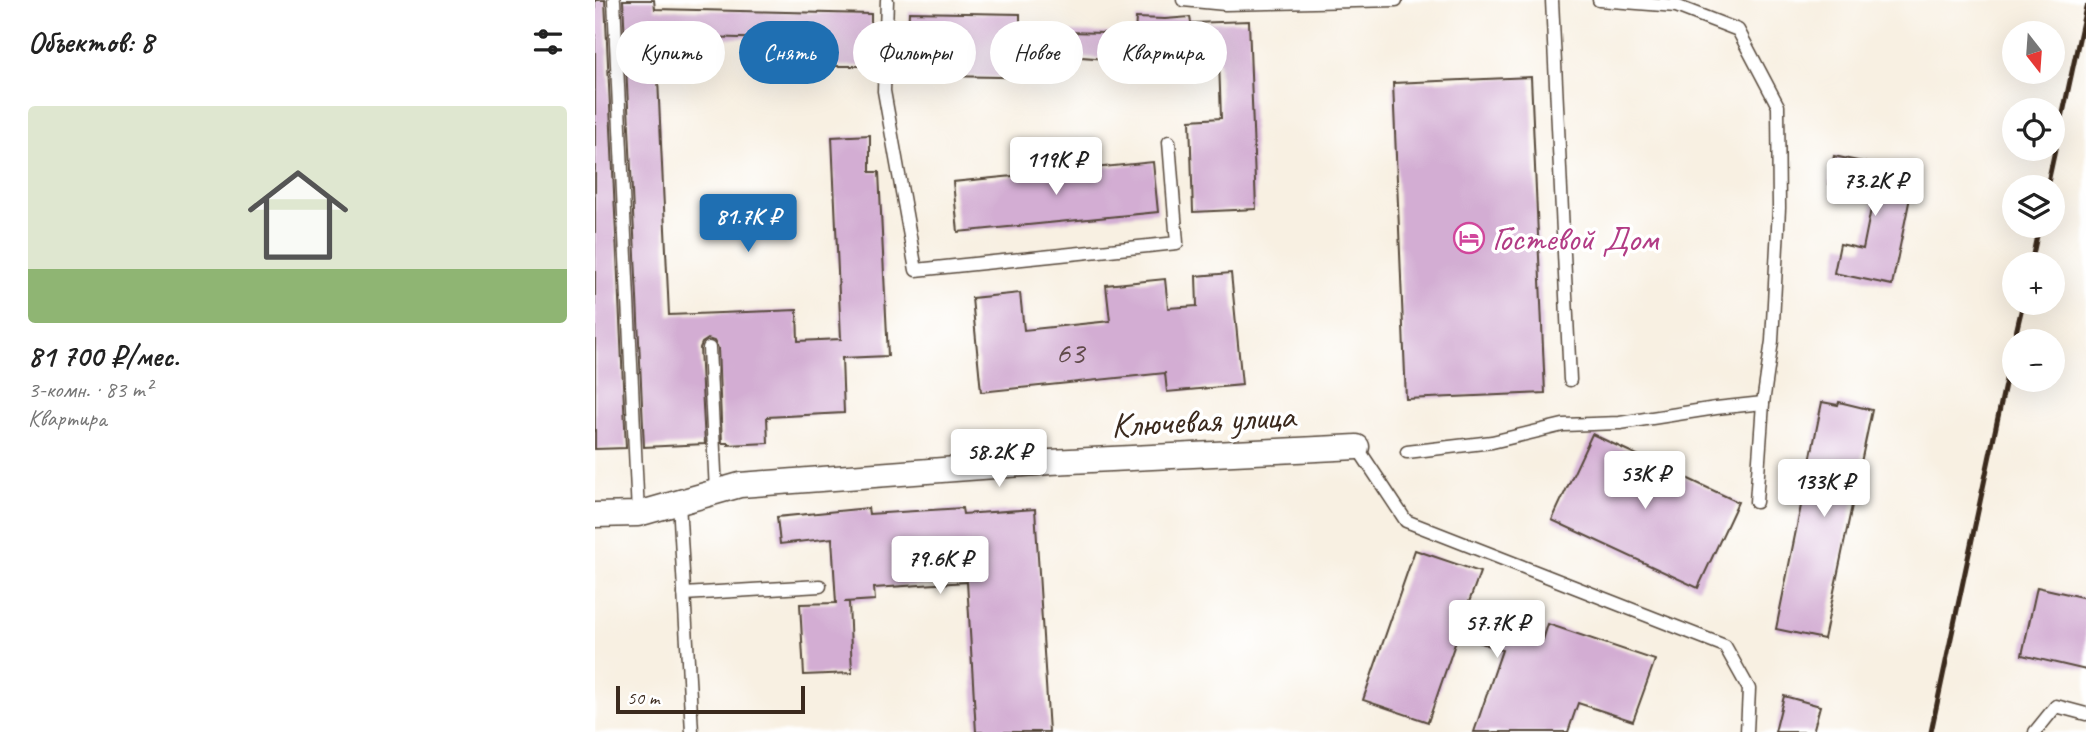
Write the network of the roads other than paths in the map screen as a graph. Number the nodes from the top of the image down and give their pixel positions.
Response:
1 (614, 0) edge
2 (887, 0) edge
3 (1183, 0) edge
4 (1396, 0) edge
5 (1552, 0) edge
6 (1599, 0) edge
7 (1169, 142) dead end
8 (709, 348) dead end
9 (1570, 380) dead end
10 (1763, 403) junction
11 (1357, 447) joint
12 (1407, 452) dead end
13 (716, 492) junction
14 (679, 502) junction
15 (1756, 502) dead end
16 (638, 514) junction
17 (595, 515) edge
18 (820, 586) dead end
19 (684, 594) junction
20 (2086, 715) edge
21 (692, 732) edge
22 (1747, 732) edge
23 (2035, 732) edge

1 - 16 lane
2 - 7 lane
3 - 4 lane
5 - 9 lane
6 - 10 lane
8 - 13 lane
10 - 12 lane
10 - 15 lane
11 - 13 street, Ключевая улица
11 - 22 lane
13 - 14 street, Ключевая улица
14 - 16 street, Ключевая улица
14 - 19 lane
16 - 17 street, Ключевая улица
18 - 19 lane
19 - 21 lane
20 - 23 lane

